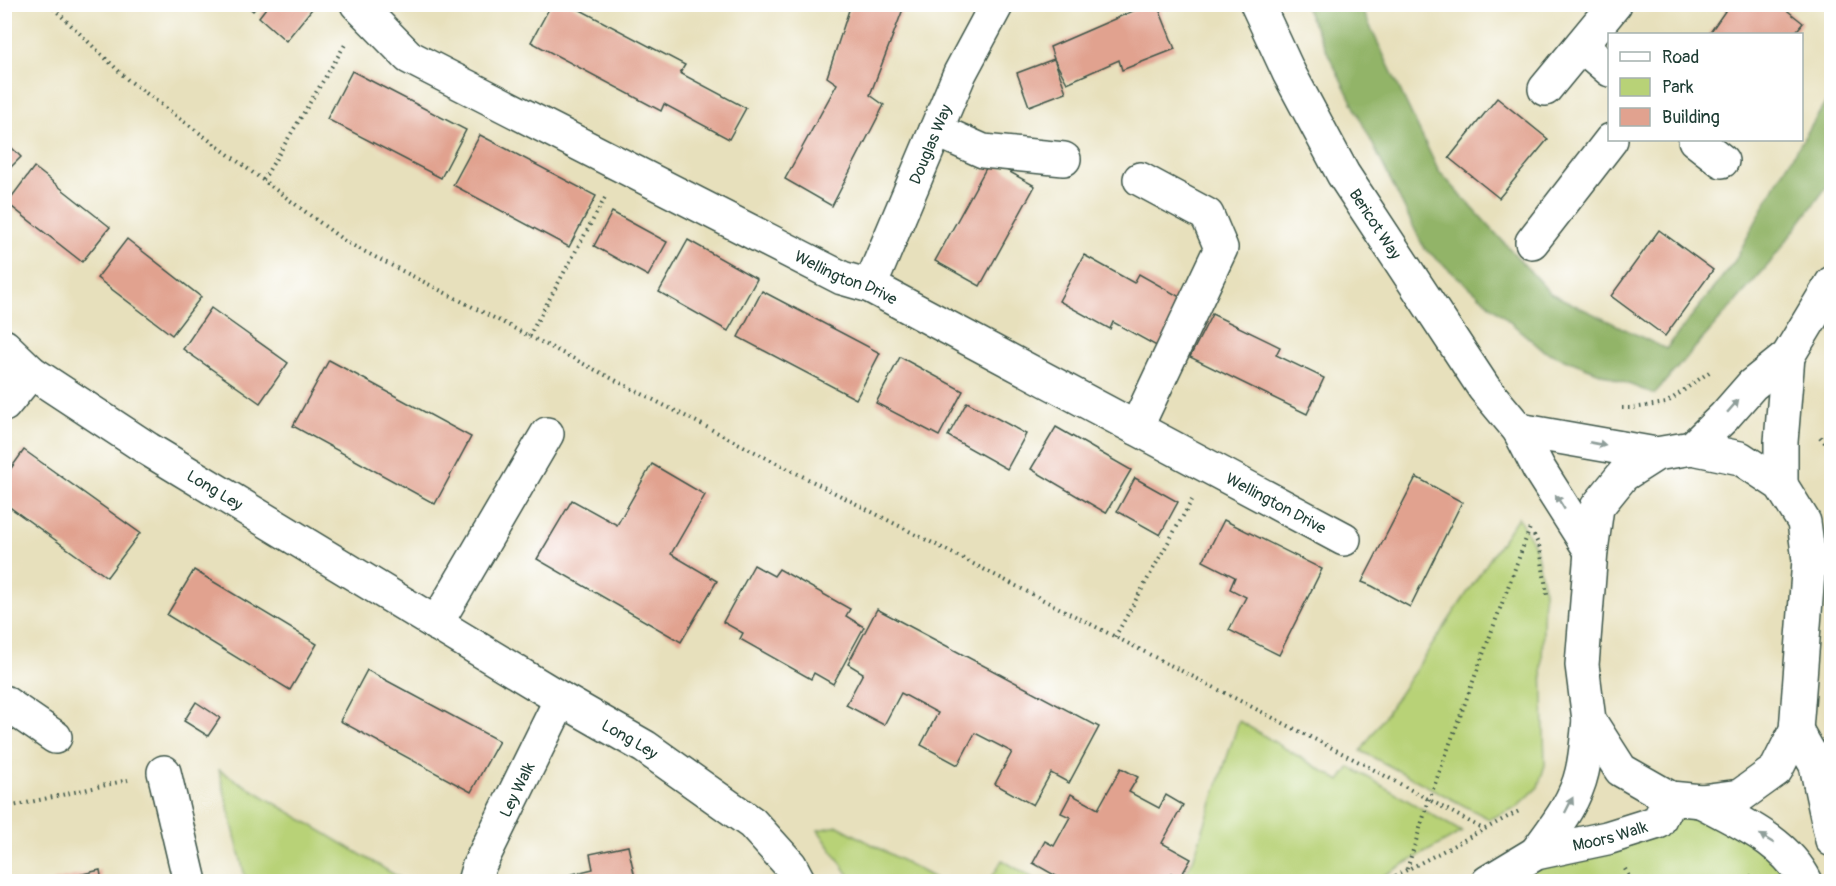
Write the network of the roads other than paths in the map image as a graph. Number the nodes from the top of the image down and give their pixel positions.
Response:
1 (997, 4) edge
2 (1257, 4) edge
3 (1615, 4) edge
4 (361, 8) edge
5 (1582, 46) junction
6 (1608, 68) edge
7 (1545, 89) dead end
8 (936, 130) junction
9 (1610, 141) edge
10 (1696, 141) edge
11 (1064, 159) dead end
12 (1722, 161) dead end
13 (1140, 179) dead end
14 (1532, 242) dead end
15 (1832, 283) edge
16 (870, 286) junction
17 (4, 346) edge
18 (1788, 356) junction
19 (31, 372) junction
20 (4, 405) edge
21 (1136, 429) junction
22 (1520, 430) junction
23 (546, 434) dead end
24 (1692, 448) junction
25 (1656, 454) junction
26 (1781, 485) junction
27 (1344, 539) dead end
28 (1590, 552) junction
29 (1820, 561) edge
30 (436, 624) junction
31 (561, 699) junction
32 (4, 702) edge
33 (1589, 720) junction
34 (1796, 730) junction
35 (55, 737) dead end
36 (164, 772) road end
37 (1686, 800) junction
38 (1832, 840) edge
39 (1536, 853) junction
40 (190, 882) edge
41 (474, 882) edge
42 (799, 882) edge
43 (1488, 882) edge
44 (1806, 882) edge

1 - 8 street, Douglas Way
2 - 22 street, Bericot Way
3 - 5 street
4 - 16 street, Wellington Drive
5 - 6 street
5 - 7 street
8 - 11 street
8 - 16 street, Douglas Way
9 - 14 street
10 - 12 street
13 - 21 street
15 - 18 street
16 - 21 street, Wellington Drive
17 - 19 street, Long Ley
24 -> 18 street
18 - 26 street
19 - 20 street
19 - 30 street, Long Ley
21 - 27 street, Wellington Drive
22 -> 25 street
28 -> 22 street, Bericot Way
23 - 30 street
24 - 25 street
24 - 26 street
25 - 28 street
26 - 29 street
28 - 33 street
29 - 34 street
30 - 31 street, Long Ley
31 - 41 street, Ley Walk
31 - 42 street, Long Ley
32 - 35 street
33 - 37 street
39 -> 33 street, Moors Walk
34 - 37 street
34 - 38 street
36 - 40 street
37 - 39 street, Moors Walk
44 -> 37 street
39 - 43 street, Moors Walk

